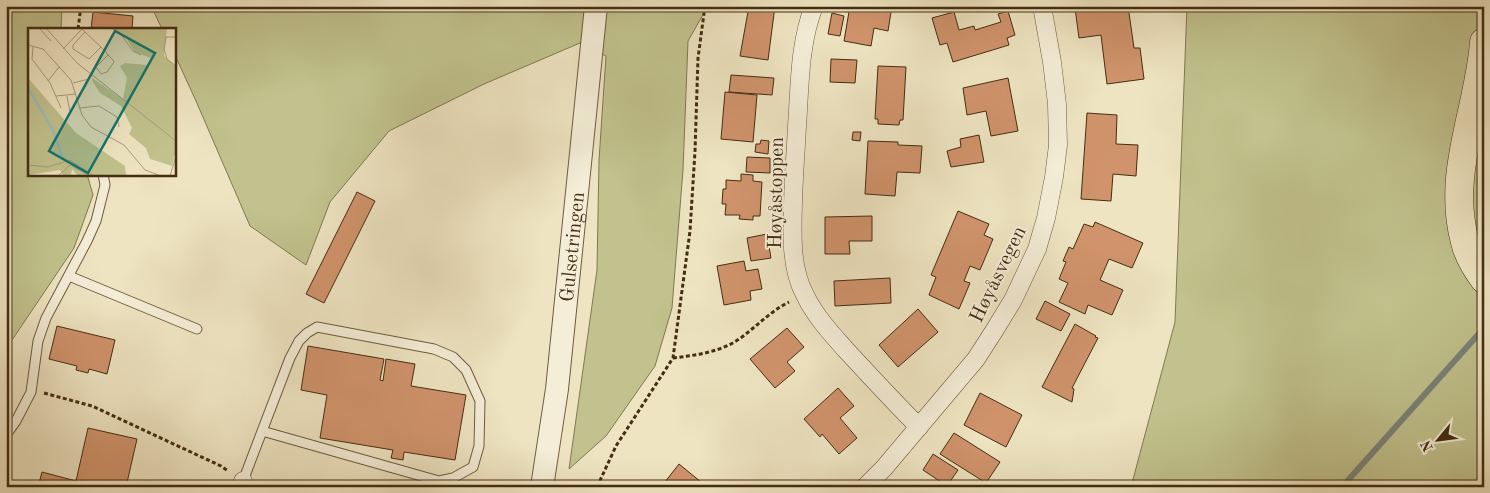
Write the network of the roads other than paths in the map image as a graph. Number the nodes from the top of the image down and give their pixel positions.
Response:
1 (596, 6) edge
2 (814, 6) edge
3 (1042, 6) edge
4 (1484, 42) edge
5 (103, 175) edge
6 (69, 276) junction
7 (1484, 279) edge
8 (196, 329) dead end
9 (919, 427) junction
10 (262, 431) junction
11 (6, 435) edge
12 (242, 484) edge
13 (542, 487) edge
14 (865, 487) edge

1 - 13 street, Gulsetringen
2 - 9 street, Høyåstoppen
3 - 9 street, Høyåsvegen
4 - 7 main road
5 - 6 lane
6 - 8 lane
6 - 11 lane
9 - 14 street, Høyåsvegen
10 - 10 lane
10 - 12 lane

